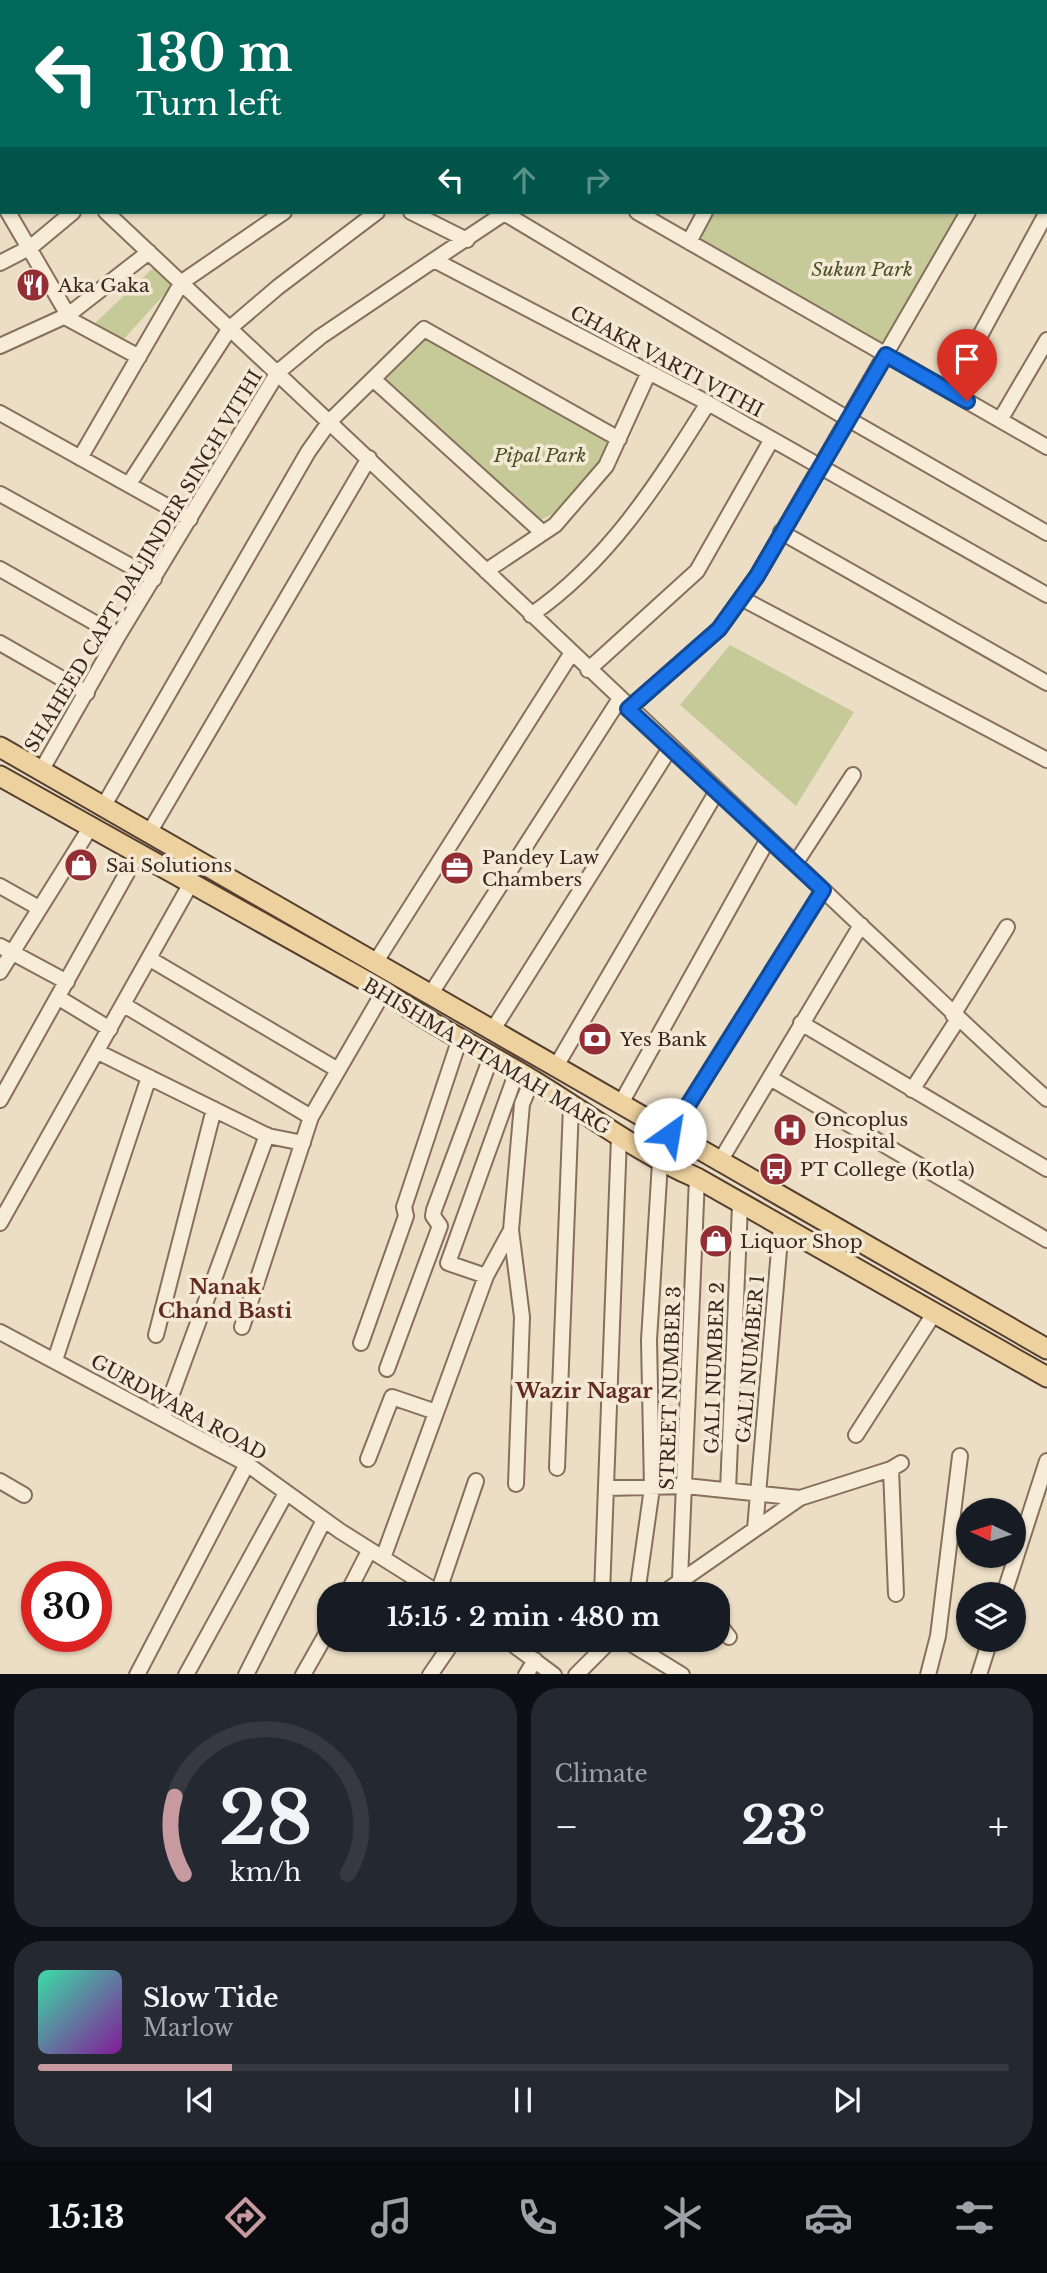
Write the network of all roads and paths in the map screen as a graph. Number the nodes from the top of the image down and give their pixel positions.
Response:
1 (9, 214) edge
2 (71, 214) edge
3 (108, 214) edge
4 (281, 214) edge
5 (374, 214) edge
6 (415, 214) edge
7 (502, 214) edge
8 (508, 214) edge
9 (640, 214) edge
10 (704, 214) edge
11 (967, 214) edge
12 (1045, 214) edge
13 (467, 240) junction
14 (689, 242) junction
15 (31, 247) junction
16 (149, 252) junction
17 (434, 260) junction
18 (0, 262) edge
19 (182, 282) junction
20 (66, 316) junction
21 (230, 328) junction
22 (1047, 340) edge
23 (0, 346) edge
24 (886, 355) junction
25 (139, 357) junction
26 (278, 372) junction
27 (649, 372) junction
28 (373, 379) junction
29 (950, 391) junction
30 (708, 403) junction
31 (0, 413) edge
32 (848, 419) junction
33 (1000, 420) junction
34 (330, 421) junction
35 (618, 439) junction
36 (772, 439) junction
37 (1047, 447) edge
38 (80, 458) junction
39 (369, 458) junction
40 (820, 466) junction
41 (129, 484) junction
42 (0, 494) edge
43 (190, 519) junction
44 (781, 532) junction
45 (543, 533) junction
46 (1047, 533) edge
47 (0, 569) edge
48 (486, 571) junction
49 (154, 579) junction
50 (1047, 595) edge
51 (741, 598) junction
52 (531, 615) junction
53 (118, 636) junction
54 (0, 643) edge
55 (571, 654) junction
56 (588, 670) junction
57 (1047, 683) edge
58 (87, 693) junction
59 (623, 704) junction
60 (0, 747) edge
61 (670, 748) junction
62 (1047, 761) edge
63 (41, 771) junction
64 (853, 775) dead end
65 (0, 776) edge
66 (717, 791) junction
67 (103, 807) junction
68 (90, 828) junction
69 (149, 833) junction
70 (768, 839) junction
71 (137, 855) junction
72 (795, 864) junction
73 (190, 885) junction
74 (0, 886) edge
75 (823, 890) junction
76 (39, 908) junction
77 (861, 925) junction
78 (1007, 927) dead end
79 (5, 949) edge
80 (150, 959) junction
81 (375, 963) junction
82 (0, 972) edge
83 (67, 982) junction
84 (384, 991) junction
85 (430, 995) junction
86 (59, 999) junction
87 (124, 1006) junction
88 (956, 1017) junction
89 (801, 1023) junction
90 (110, 1029) junction
91 (492, 1031) junction
92 (459, 1041) junction
93 (98, 1052) junction
94 (491, 1057) junction
95 (555, 1068) junction
96 (338, 1070) junction
97 (524, 1075) junction
98 (149, 1077) junction
99 (770, 1078) junction
100 (912, 1090) junction
101 (1047, 1099) edge
102 (0, 1100) edge
103 (620, 1105) junction
104 (571, 1106) junction
105 (215, 1109) junction
106 (311, 1117) junction
107 (670, 1134) junction
108 (267, 1135) junction
109 (619, 1137) junction
110 (303, 1143) junction
111 (660, 1162) junction
112 (719, 1163) junction
113 (1047, 1169) edge
114 (697, 1178) junction
115 (740, 1205) junction
116 (2, 1214) edge
117 (780, 1227) junction
118 (511, 1230) junction
119 (1047, 1240) edge
120 (486, 1276) junction
121 (935, 1312) junction
122 (242, 1328) dead end
123 (0, 1332) edge
124 (156, 1335) dead end
125 (361, 1343) dead end
126 (1047, 1349) edge
127 (55, 1360) junction
128 (387, 1369) dead end
129 (1047, 1377) edge
130 (436, 1412) junction
131 (163, 1418) junction
132 (856, 1435) dead end
133 (960, 1456) dead end
134 (368, 1460) dead end
135 (1047, 1461) edge
136 (247, 1464) junction
137 (556, 1468) dead end
138 (0, 1481) edge
139 (476, 1481) dead end
140 (516, 1484) dead end
141 (686, 1486) junction
142 (607, 1488) junction
143 (652, 1488) junction
144 (728, 1490) junction
145 (286, 1493) junction
146 (758, 1493) junction
147 (24, 1495) dead end
148 (800, 1498) junction
149 (324, 1520) junction
150 (755, 1529) junction
151 (376, 1555) junction
152 (680, 1579) junction
153 (356, 1582) edge
154 (420, 1582) edge
155 (443, 1582) edge
156 (603, 1582) edge
157 (640, 1582) edge
158 (676, 1582) edge
159 (683, 1582) edge
160 (1008, 1582) edge
161 (896, 1594) dead end
162 (317, 1650) edge
163 (446, 1652) edge
164 (524, 1652) edge
165 (599, 1652) edge
166 (645, 1652) edge
167 (986, 1652) edge
168 (535, 1660) junction
169 (138, 1674) edge
170 (188, 1674) edge
171 (247, 1674) edge
172 (304, 1674) edge
173 (431, 1674) edge
174 (527, 1674) edge
175 (553, 1674) edge
176 (577, 1674) edge
177 (680, 1674) edge
178 (928, 1674) edge
179 (979, 1674) edge

1 - 15 street
2 - 15 street
3 - 16 street
4 - 19 street
5 - 21 street
6 - 13 street
7 - 13 street
8 - 32 street
9 - 14 street
10 - 14 street
11 - 24 street
12 - 29 street
13 - 17 street
14 - 24 street
15 - 18 street
15 - 20 street
16 - 19 street
16 - 20 street
17 - 26 street
17 - 27 street, CHAKR VARTI VITHI
19 - 21 street
19 - 25 street
20 - 23 street
20 - 25 street
21 - 26 street
21 - 41 street
22 - 33 street
24 - 29 street
24 - 32 street
25 - 38 street
26 - 34 street
26 - 43 street, SHAHEED CAPT DALJINDER SINGH VITHI
27 - 30 street, CHAKR VARTI VITHI
27 - 35 street
28 - 34 street
28 - 35 street
28 - 45 street
29 - 33 street
30 - 36 street, CHAKR VARTI VITHI
30 - 52 street
31 - 38 street
32 - 40 street
32 - 46 street
33 - 37 street
34 - 39 street
34 - 67 street
35 - 45 street
36 - 40 street, CHAKR VARTI VITHI
36 - 56 street
38 - 41 street
39 - 48 street
39 - 69 street
40 - 44 street
40 - 50 street, CHAKR VARTI VITHI
41 - 43 street
42 - 49 street
43 - 49 street, SHAHEED CAPT DALJINDER SINGH VITHI
44 - 51 street
44 - 57 street
45 - 48 street
47 - 53 street
48 - 52 street
49 - 53 street, SHAHEED CAPT DALJINDER SINGH VITHI
51 - 59 street
51 - 62 street
52 - 55 street
53 - 58 street, SHAHEED CAPT DALJINDER SINGH VITHI
54 - 58 street
55 - 56 street
55 - 81 street
56 - 59 street
58 - 63 street, SHAHEED CAPT DALJINDER SINGH VITHI
59 - 61 street
59 - 85 street
60 - 63 main road, BHISHMA PITAMAH MARG
61 - 66 street
61 - 91 street
63 - 67 main road, BHISHMA PITAMAH MARG
64 - 72 street
65 - 68 main road, BHISHMA PITAMAH MARG
66 - 70 street
66 - 95 street
67 - 69 main road, BHISHMA PITAMAH MARG
68 - 71 main road, BHISHMA PITAMAH MARG
68 - 76 street
69 - 81 main road, BHISHMA PITAMAH MARG
70 - 72 street
70 - 103 street
71 - 73 main road, BHISHMA PITAMAH MARG
71 - 83 street
72 - 75 street
73 - 80 street
73 - 84 main road, BHISHMA PITAMAH MARG
74 - 76 street
75 - 77 street
75 - 107 street
76 - 79 street
77 - 88 street
77 - 89 street
78 - 88 street
79 - 82 street
79 - 83 street
80 - 87 street
80 - 96 street
81 - 85 main road, BHISHMA PITAMAH MARG
83 - 86 street
84 - 92 main road, BHISHMA PITAMAH MARG
84 - 96 street
85 - 91 main road, BHISHMA PITAMAH MARG
86 - 90 street
86 - 102 street
87 - 90 street
87 - 106 street
88 - 100 street
88 - 101 street
89 - 99 street
89 - 100 street
90 - 93 street
91 - 95 main road, BHISHMA PITAMAH MARG
92 - 94 main road, BHISHMA PITAMAH MARG
92 - 125 street
93 - 98 street
93 - 116 street
94 - 97 main road, BHISHMA PITAMAH MARG
94 - 128 street
95 - 103 main road, BHISHMA PITAMAH MARG
96 - 106 street
97 - 104 main road, BHISHMA PITAMAH MARG
97 - 118 street
97 - 120 street
98 - 105 street
98 - 127 street
99 - 112 street
99 - 119 street
100 - 113 street
103 - 107 main road, BHISHMA PITAMAH MARG
104 - 109 main road, BHISHMA PITAMAH MARG
104 - 137 street
105 - 108 street
105 - 124 street
106 - 110 street
107 - 112 main road, BHISHMA PITAMAH MARG
108 - 110 street
108 - 131 street
109 - 111 main road, BHISHMA PITAMAH MARG
109 - 142 street
110 - 122 street
111 - 114 main road, BHISHMA PITAMAH MARG
111 - 143 street
112 - 126 main road, BHISHMA PITAMAH MARG
114 - 115 main road, BHISHMA PITAMAH MARG
114 - 141 street, STREET NUMBER 3
115 - 117 main road, BHISHMA PITAMAH MARG
115 - 144 street, GALI NUMBER 2
117 - 121 main road, BHISHMA PITAMAH MARG
117 - 146 street, GALI NUMBER 1
118 - 120 street
118 - 140 street
120 - 130 street
121 - 129 main road, BHISHMA PITAMAH MARG
121 - 132 street
123 - 127 street, GURDWARA ROAD
127 - 131 street, GURDWARA ROAD
130 - 134 street
130 - 151 street
131 - 136 street, GURDWARA ROAD
133 - 178 street
135 - 160 street
136 - 145 street, GURDWARA ROAD
136 - 169 street
138 - 147 street
139 - 155 street
141 - 143 street
141 - 144 street
141 - 152 street, STREET NUMBER 3
142 - 143 street
142 - 156 street
143 - 157 street
144 - 146 street
145 - 149 street, GURDWARA ROAD
145 - 170 street
146 - 148 street
146 - 150 street, GALI NUMBER 1
148 - 150 street
148 - 161 street
149 - 151 street, GURDWARA ROAD
149 - 171 street
150 - 152 street
151 - 153 street
151 - 154 street, GURDWARA ROAD
152 - 158 street
152 - 159 street
162 - 172 street
163 - 173 street
164 - 168 street
165 - 176 street
166 - 177 street
167 - 179 street
168 - 174 street
168 - 175 street

